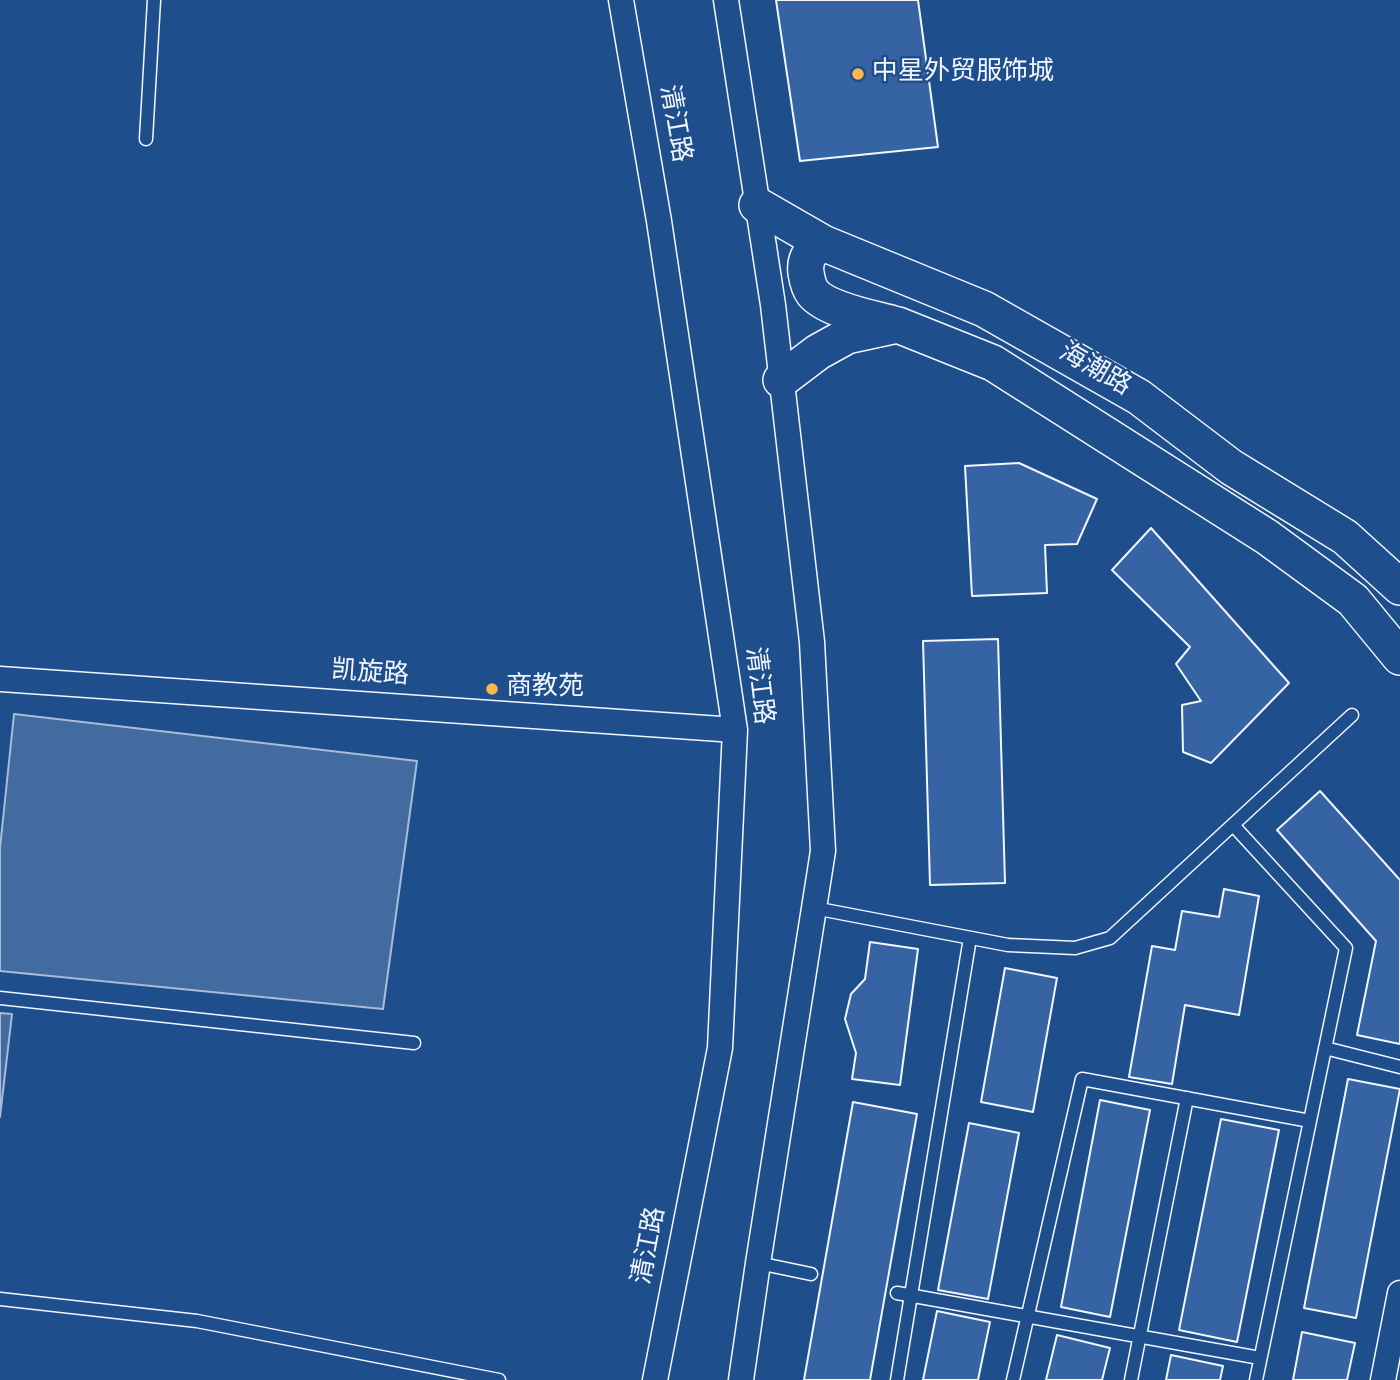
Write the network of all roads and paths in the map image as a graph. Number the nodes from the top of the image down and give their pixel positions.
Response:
1 (154, 0) edge
2 (621, 0) edge
3 (726, 0) edge
4 (146, 139) dead end
5 (757, 205) junction
6 (823, 243) junction
7 (898, 325) junction
8 (781, 380) junction
9 (1400, 587) edge
10 (1400, 657) edge
11 (0, 679) edge
12 (1352, 715) dead end
13 (735, 730) junction
14 (1233, 825) junction
15 (814, 908) junction
16 (970, 938) junction
17 (0, 998) edge
18 (414, 1043) dead end
19 (1325, 1048) junction
20 (1400, 1067) edge
21 (1187, 1098) junction
22 (1310, 1121) junction
23 (758, 1263) junction
24 (811, 1274) dead end
25 (897, 1293) dead end
26 (1400, 1293) edge
27 (911, 1297) junction
28 (0, 1299) edge
29 (1028, 1317) junction
30 (1140, 1337) junction
31 (1260, 1358) junction
32 (499, 1380) edge
33 (655, 1380) edge
34 (741, 1380) edge
35 (897, 1380) edge
36 (1013, 1380) edge
37 (1131, 1380) edge
38 (1256, 1380) edge
39 (1383, 1380) edge

1 - 4 lane
2 - 13 street, 清江路
3 - 5 street, 清江路
5 - 6 main road, 海潮路
5 - 8 street, 清江路
6 - 7 main road, 海潮路
6 - 9 main road, 海潮路
7 - 8 main road
7 - 10 main road, 海潮路
8 - 15 street, 清江路
11 - 13 street, 凯旋路
12 - 14 lane
13 - 33 street, 清江路
14 - 16 lane
14 - 19 lane
15 - 16 lane
15 - 23 street, 清江路
16 - 27 lane
17 - 18 lane
19 - 20 lane
19 - 22 lane
21 - 22 lane
21 - 29 lane
21 - 30 lane
22 - 31 lane
23 - 24 lane
23 - 34 street, 清江路
25 - 27 lane
26 - 39 street
27 - 29 lane
27 - 35 lane
28 - 32 lane
29 - 30 lane
29 - 36 lane
30 - 31 lane
30 - 37 lane
31 - 38 lane

